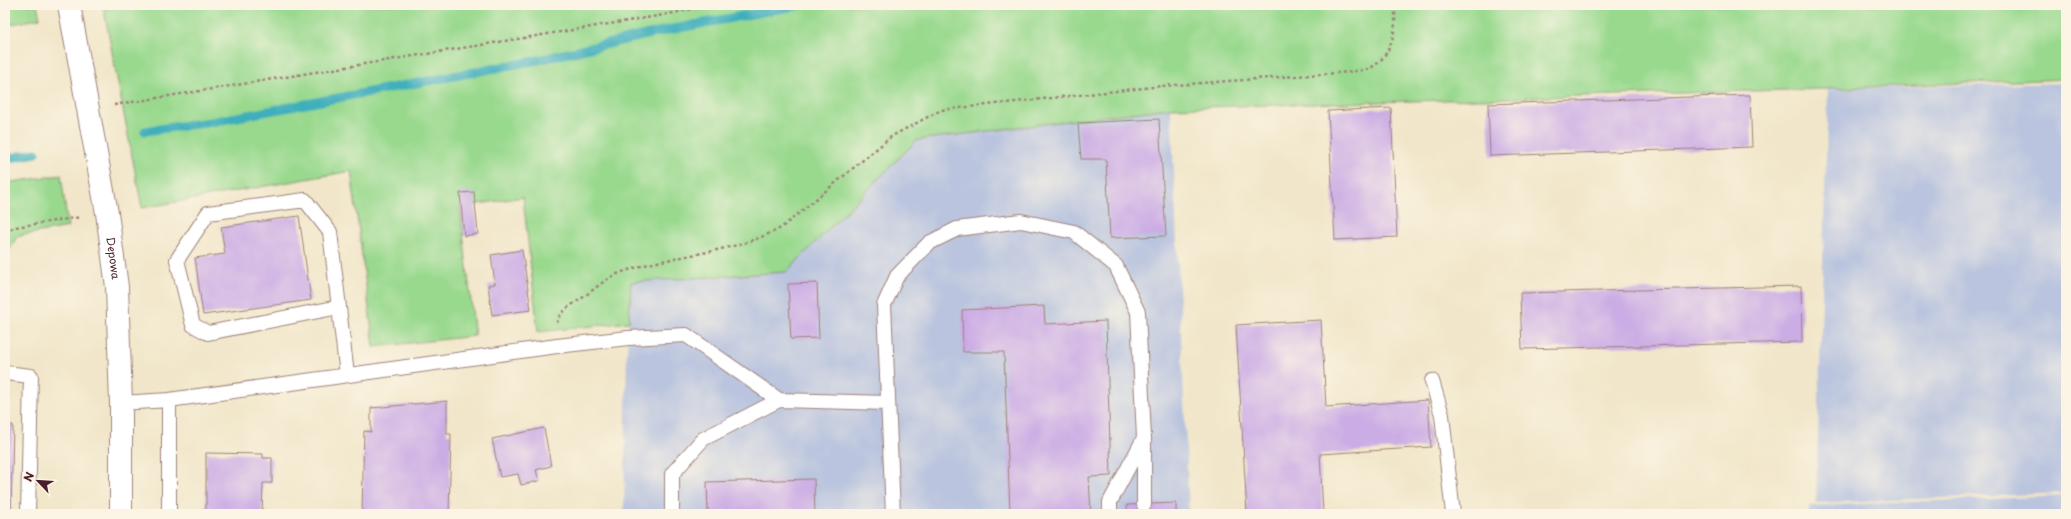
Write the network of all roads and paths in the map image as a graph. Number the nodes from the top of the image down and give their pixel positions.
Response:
1 (69, 5) edge
2 (713, 5) edge
3 (1394, 5) edge
4 (88, 109) junction
5 (107, 213) junction
6 (5, 232) edge
7 (339, 307) junction
8 (557, 346) junction
9 (5, 373) edge
10 (347, 375) junction
11 (1432, 381) dead end
12 (169, 400) junction
13 (779, 400) junction
14 (121, 403) junction
15 (888, 403) junction
16 (1144, 438) junction
17 (1144, 505) dead end
18 (28, 514) edge
19 (121, 514) edge
20 (169, 514) edge
21 (672, 514) edge
22 (893, 514) edge
23 (1110, 514) edge
24 (1453, 514) edge

1 - 4 street, Depowa
2 - 4 path
3 - 8 path
4 - 5 street, Depowa
5 - 6 path
5 - 14 street, Depowa
7 - 7 lane
7 - 10 lane
8 - 10 lane
8 - 13 lane
9 - 18 lane
10 - 12 lane
11 - 24 lane
12 - 14 lane
12 - 20 lane
13 - 15 lane
13 - 21 lane
14 - 19 street, Depowa
15 - 16 lane
15 - 22 lane
16 - 17 lane
16 - 23 lane

